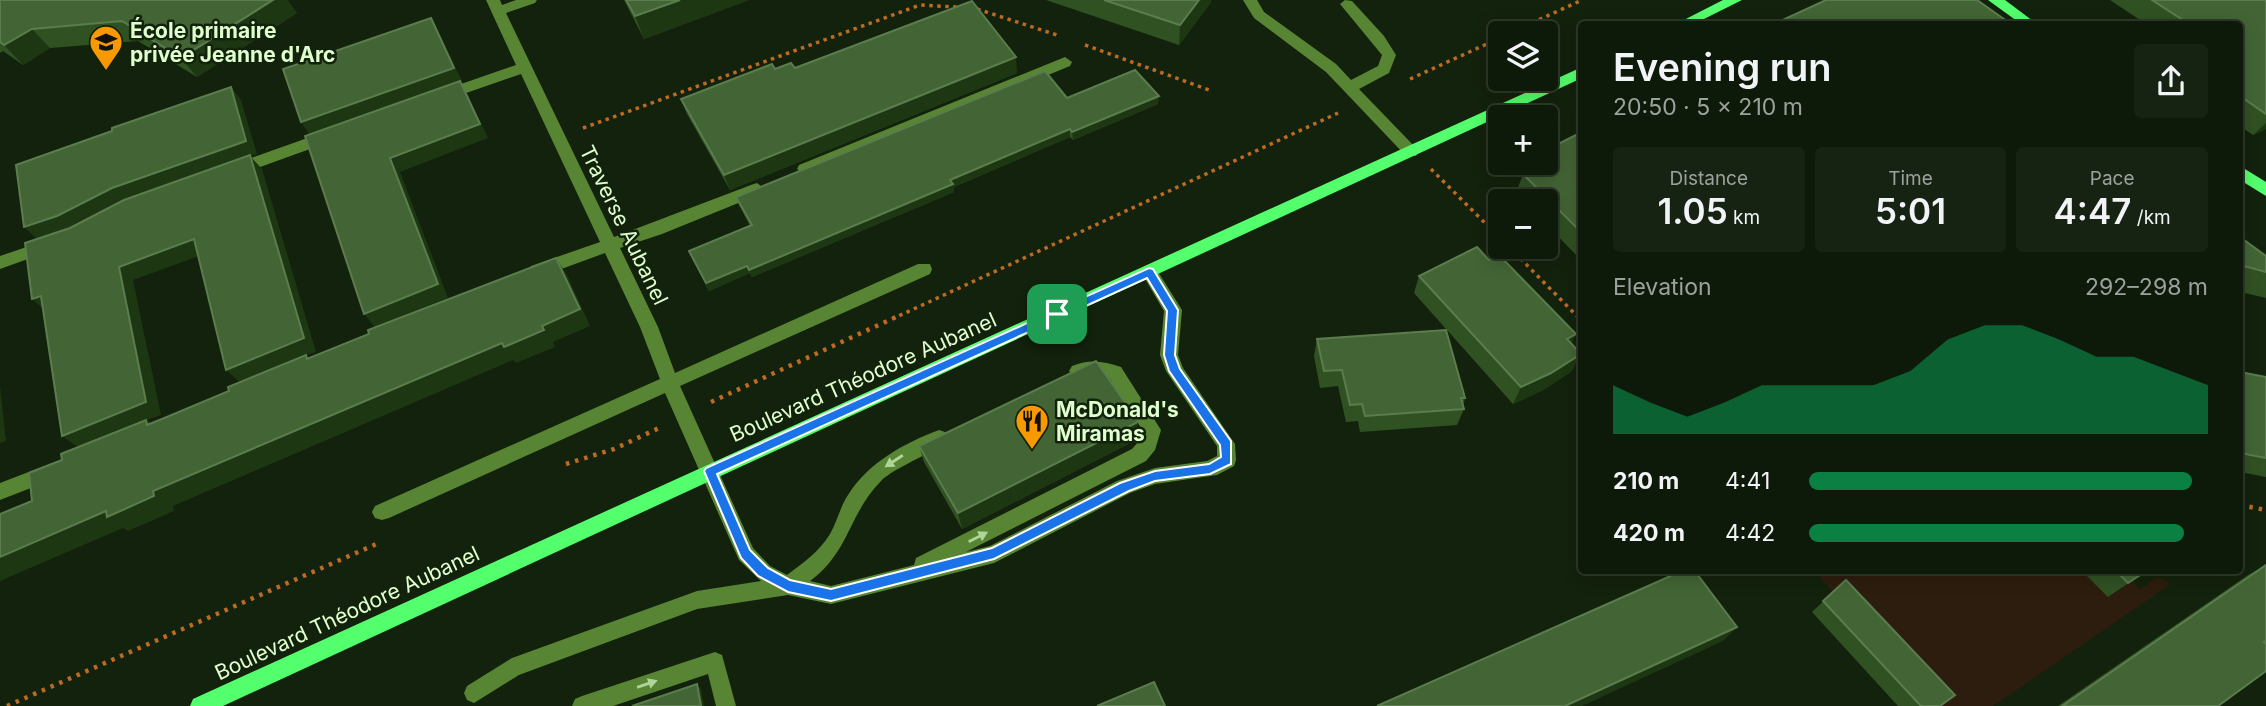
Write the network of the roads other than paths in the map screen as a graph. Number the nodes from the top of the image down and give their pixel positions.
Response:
1 (530, 0) edge
2 (1250, 0) edge
3 (1735, 0) edge
4 (1995, 0) edge
5 (1347, 4) dead end
6 (496, 5) edge
7 (1690, 21) edge
8 (2026, 21) edge
9 (1065, 62) dead end
10 (525, 66) junction
11 (1578, 74) edge
12 (1350, 87) junction
13 (432, 100) edge
14 (341, 132) edge
15 (1411, 152) junction
16 (223, 174) edge
17 (2243, 174) edge
18 (2266, 190) edge
19 (65, 240) edge
20 (610, 245) junction
21 (0, 263) edge
22 (924, 269) dead end
23 (1149, 272) junction
24 (522, 278) edge
25 (1067, 377) edge
26 (672, 382) junction
27 (958, 429) edge
28 (64, 466) edge
29 (710, 471) junction
30 (0, 492) edge
31 (382, 512) dead end
32 (895, 579) junction
33 (788, 586) junction
34 (474, 694) dead end
35 (200, 706) edge
36 (582, 706) edge
37 (726, 706) edge

1 - 6 street
2 - 12 street
3 - 7 main road
4 - 8 main road
5 - 12 street
6 - 10 street, Traverse Aubanel
9 - 20 street
10 - 13 street
10 - 20 street, Traverse Aubanel
11 - 15 main road, Boulevard Théodore Aubanel
12 - 15 street
14 - 16 street
15 - 23 main road, Boulevard Théodore Aubanel
17 - 18 main road
19 - 21 street
20 - 24 street
20 - 26 street, Traverse Aubanel
22 - 26 street
23 - 29 main road, Boulevard Théodore Aubanel
23 - 32 street
32 -> 25 street
26 - 29 street, Traverse Aubanel
26 - 31 street
27 -> 33 street
28 - 30 street
29 - 33 street, Traverse Aubanel
29 - 35 main road, Boulevard Théodore Aubanel
32 - 33 street
33 - 34 street
36 -> 37 street

